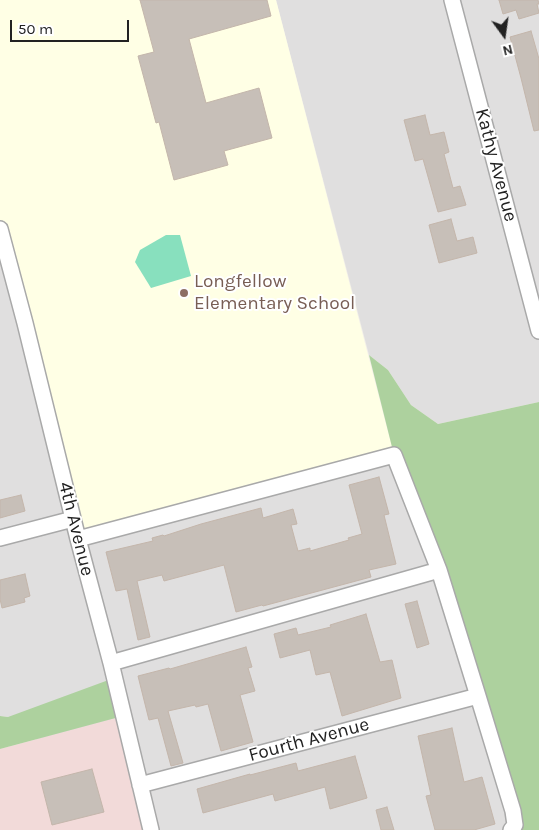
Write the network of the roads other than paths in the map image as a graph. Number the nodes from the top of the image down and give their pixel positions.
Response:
1 (452, 0) edge
2 (0, 229) edge
3 (539, 331) edge
4 (73, 519) junction
5 (0, 538) edge
6 (78, 539) junction
7 (439, 570) junction
8 (111, 663) junction
9 (478, 696) junction
10 (140, 785) junction
11 (151, 830) edge
12 (511, 830) edge

1 - 3 street, Kathy Avenue
2 - 4 street, 4th Avenue
4 - 5 street
4 - 6 street, 4th Avenue
6 - 7 street
6 - 8 street, 4th Avenue
7 - 8 street
7 - 9 street
8 - 10 street, 4th Avenue
9 - 10 street, Fourth Avenue
9 - 12 street
10 - 11 street, 4th Avenue

